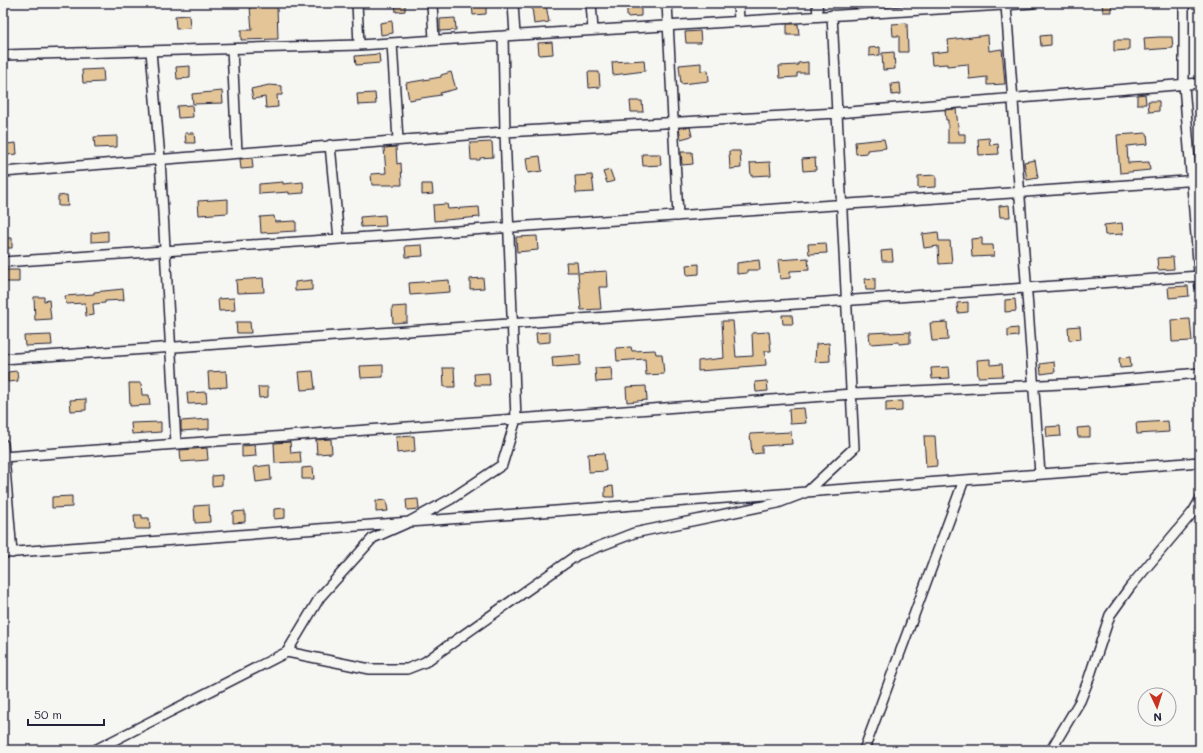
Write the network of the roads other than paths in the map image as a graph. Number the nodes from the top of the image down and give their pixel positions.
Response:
1 (356, 3) edge
2 (432, 3) edge
3 (513, 3) edge
4 (591, 3) edge
5 (667, 3) edge
6 (738, 3) edge
7 (817, 3) edge
8 (1033, 3) edge
9 (1184, 3) edge
10 (967, 5) edge
11 (1006, 5) junction
12 (890, 7) edge
13 (818, 16) junction
14 (832, 16) junction
15 (739, 21) junction
16 (668, 26) junction
17 (593, 30) junction
18 (515, 35) junction
19 (502, 36) junction
20 (434, 40) junction
21 (392, 43) junction
22 (359, 45) junction
23 (232, 49) junction
24 (150, 51) junction
25 (3, 55) edge
26 (1200, 84) edge
27 (1184, 85) junction
28 (1013, 99) junction
29 (837, 113) junction
30 (673, 122) junction
31 (505, 132) junction
32 (398, 140) junction
33 (330, 146) junction
34 (237, 153) junction
35 (160, 159) junction
36 (3, 172) edge
37 (1196, 180) edge
38 (1020, 192) junction
39 (842, 205) junction
40 (678, 216) junction
41 (508, 227) junction
42 (339, 239) junction
43 (165, 251) junction
44 (3, 262) edge
45 (1200, 276) edge
46 (1200, 286) edge
47 (1026, 288) junction
48 (847, 301) junction
49 (512, 324) junction
50 (170, 348) junction
51 (3, 359) edge
52 (1200, 373) edge
53 (1033, 385) junction
54 (852, 394) junction
55 (516, 419) junction
56 (3, 444) edge
57 (176, 444) junction
58 (4, 457) edge
59 (1200, 462) edge
60 (1040, 474) junction
61 (964, 480) junction
62 (808, 492) junction
63 (1200, 500) edge
64 (407, 523) junction
65 (8, 553) edge
66 (287, 652) junction
67 (95, 750) edge
68 (864, 750) edge
69 (1051, 750) edge

1 - 22 street
2 - 20 street
3 - 18 street
4 - 17 street
5 - 16 street
6 - 15 street
7 - 13 street
8 - 11 street
9 - 27 street
10 - 11 street
10 - 12 street
11 - 28 street
12 - 14 street
13 - 14 street
13 - 15 street
14 - 29 street
15 - 16 street
16 - 17 street
16 - 30 street
17 - 18 street
18 - 19 street
19 - 20 street
19 - 31 street
20 - 21 street
21 - 22 street
21 - 32 street
22 - 23 street
23 - 24 street
23 - 34 street
24 - 25 street
24 - 35 street
26 - 27 street
27 - 28 street
27 - 37 street
28 - 29 street
28 - 38 street
29 - 30 street
29 - 39 street
30 - 31 street
30 - 40 street
31 - 32 street
31 - 41 street
32 - 33 street
33 - 34 street
33 - 42 street
34 - 35 street
35 - 36 street
35 - 43 street
37 - 38 street
37 - 45 street
38 - 39 street
38 - 47 street
39 - 40 street
39 - 48 street
40 - 41 street
41 - 42 street
41 - 49 street
42 - 43 street
43 - 44 street
43 - 50 street
45 - 46 street
45 - 47 street
47 - 48 street
47 - 53 street
48 - 49 street
48 - 54 street
49 - 50 street
49 - 55 street
50 - 51 street
50 - 57 street
52 - 53 street
53 - 54 street
53 - 60 street
54 - 55 street
54 - 62 street
55 - 57 street
55 - 64 street
56 - 58 street
57 - 58 street
58 - 65 street
59 - 60 street
60 - 61 street
61 - 62 street
61 - 68 street
62 - 64 street
62 - 66 street
63 - 69 street
64 - 65 street
64 - 66 street
66 - 67 street

